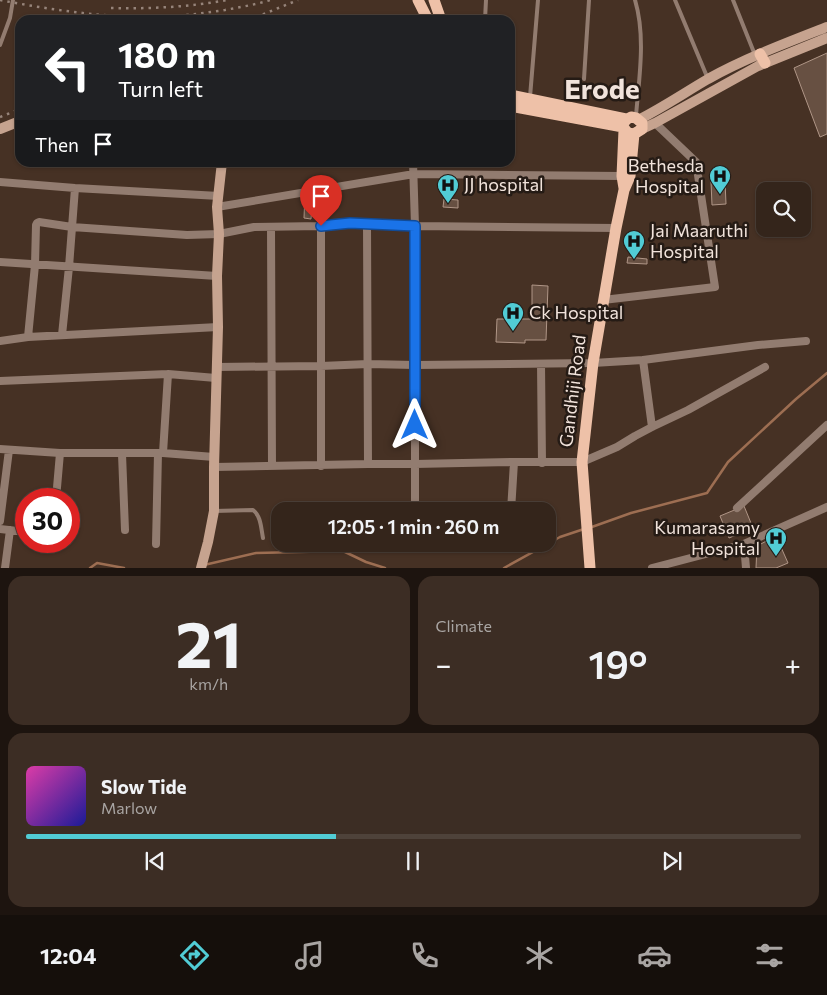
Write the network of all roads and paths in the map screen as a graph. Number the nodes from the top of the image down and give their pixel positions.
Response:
1 (13, 0) edge
2 (418, 0) edge
3 (434, 0) edge
4 (486, 0) edge
5 (538, 0) edge
6 (589, 0) edge
7 (635, 0) edge
8 (675, 0) edge
9 (733, 0) edge
10 (426, 15) edge
11 (439, 15) edge
12 (485, 15) edge
13 (827, 27) edge
14 (827, 38) edge
15 (0, 45) edge
16 (760, 57) junction
17 (584, 79) dead end
18 (708, 79) junction
19 (515, 96) edge
20 (530, 100) junction
21 (515, 107) edge
22 (15, 123) edge
23 (655, 123) junction
24 (632, 125) junction
25 (0, 129) edge
26 (222, 167) edge
27 (413, 167) edge
28 (414, 174) junction
29 (622, 176) junction
30 (0, 182) edge
31 (75, 188) junction
32 (624, 190) junction
33 (219, 196) junction
34 (217, 207) junction
35 (367, 223) junction
36 (321, 226) junction
37 (415, 226) junction
38 (72, 227) junction
39 (271, 227) junction
40 (616, 228) junction
41 (219, 234) junction
42 (0, 262) edge
43 (35, 264) junction
44 (69, 267) junction
45 (217, 276) junction
46 (603, 300) junction
47 (218, 328) junction
48 (62, 335) junction
49 (28, 337) junction
50 (0, 341) edge
51 (806, 341) dead end
52 (643, 360) junction
53 (593, 363) junction
54 (368, 364) junction
55 (542, 364) junction
56 (415, 365) junction
57 (321, 366) junction
58 (271, 367) junction
59 (765, 367) dead end
60 (216, 373) junction
61 (168, 374) junction
62 (0, 381) edge
63 (827, 425) edge
64 (652, 427) junction
65 (0, 449) edge
66 (9, 450) junction
67 (60, 453) junction
68 (160, 453) junction
69 (122, 454) junction
70 (214, 462) junction
71 (514, 462) junction
72 (542, 463) junction
73 (368, 464) junction
74 (415, 464) junction
75 (272, 466) junction
76 (321, 466) junction
77 (582, 466) junction
78 (57, 488) edge
79 (415, 502) edge
80 (512, 502) edge
81 (827, 507) edge
82 (737, 508) dead end
83 (214, 511) junction
84 (0, 521) edge
85 (0, 528) edge
86 (10, 530) junction
87 (125, 530) dead end
88 (15, 531) edge
89 (263, 538) dead end
90 (156, 544) dead end
91 (744, 544) junction
92 (589, 563) edge
93 (5, 568) edge
94 (201, 568) edge
95 (652, 568) edge
96 (746, 568) edge

1 - 15 lane
2 - 10 main road
3 - 11 main road
4 - 12 lane
5 - 20 lane
6 - 17 lane
7 - 24 lane
8 - 18 lane
9 - 16 lane
13 - 16 main road
14 - 16 main road
16 - 18 main road
16 - 23 main road
18 - 24 main road
19 - 20 main road
20 - 24 main road
21 - 24 main road
22 - 25 main road
23 - 24 main road
23 - 46 street
24 - 29 main road, Gandhiji Road
24 - 32 main road, Gandhiji Road
26 - 33 main road
27 - 28 street
28 - 29 street
28 - 34 street
28 - 37 street
29 - 32 main road, Gandhiji Road
30 - 31 street
31 - 33 street
31 - 38 street
32 - 40 main road, Gandhiji Road
33 - 34 main road
34 - 41 main road
35 - 36 street
35 - 37 street
35 - 54 street
36 - 39 street
36 - 57 street
37 - 40 street
37 - 56 street
38 - 41 street
38 - 43 street
38 - 44 street
39 - 41 street
39 - 58 street
40 - 46 main road, Gandhiji Road
41 - 45 main road
42 - 43 street
43 - 44 street
43 - 49 street
44 - 45 street
44 - 48 street
45 - 47 main road
46 - 53 main road, Gandhiji Road
47 - 48 street
47 - 60 main road
48 - 49 street
49 - 50 street
51 - 52 street
52 - 53 street
52 - 64 street
53 - 55 street
53 - 77 main road, Gandhiji Road
54 - 56 street
54 - 57 street
54 - 73 street
55 - 56 street
55 - 72 street
56 - 74 street
57 - 58 street
57 - 76 street
58 - 60 street
58 - 75 street
59 - 64 street
60 - 61 street
60 - 70 main road
61 - 62 street
61 - 68 street
63 - 82 street
64 - 77 street
65 - 66 street
66 - 67 street
66 - 84 street
67 - 69 street
67 - 78 street
68 - 69 street
68 - 70 street
68 - 90 street
69 - 87 street
70 - 75 street
70 - 83 main road
71 - 72 street
71 - 74 street
71 - 80 street
72 - 77 street
73 - 74 street
73 - 76 street
74 - 79 street
75 - 76 street
77 - 92 main road, Gandhiji Road
81 - 91 street
83 - 89 lane
83 - 94 main road
85 - 86 street
86 - 88 street
86 - 93 street
91 - 95 street
91 - 96 street

